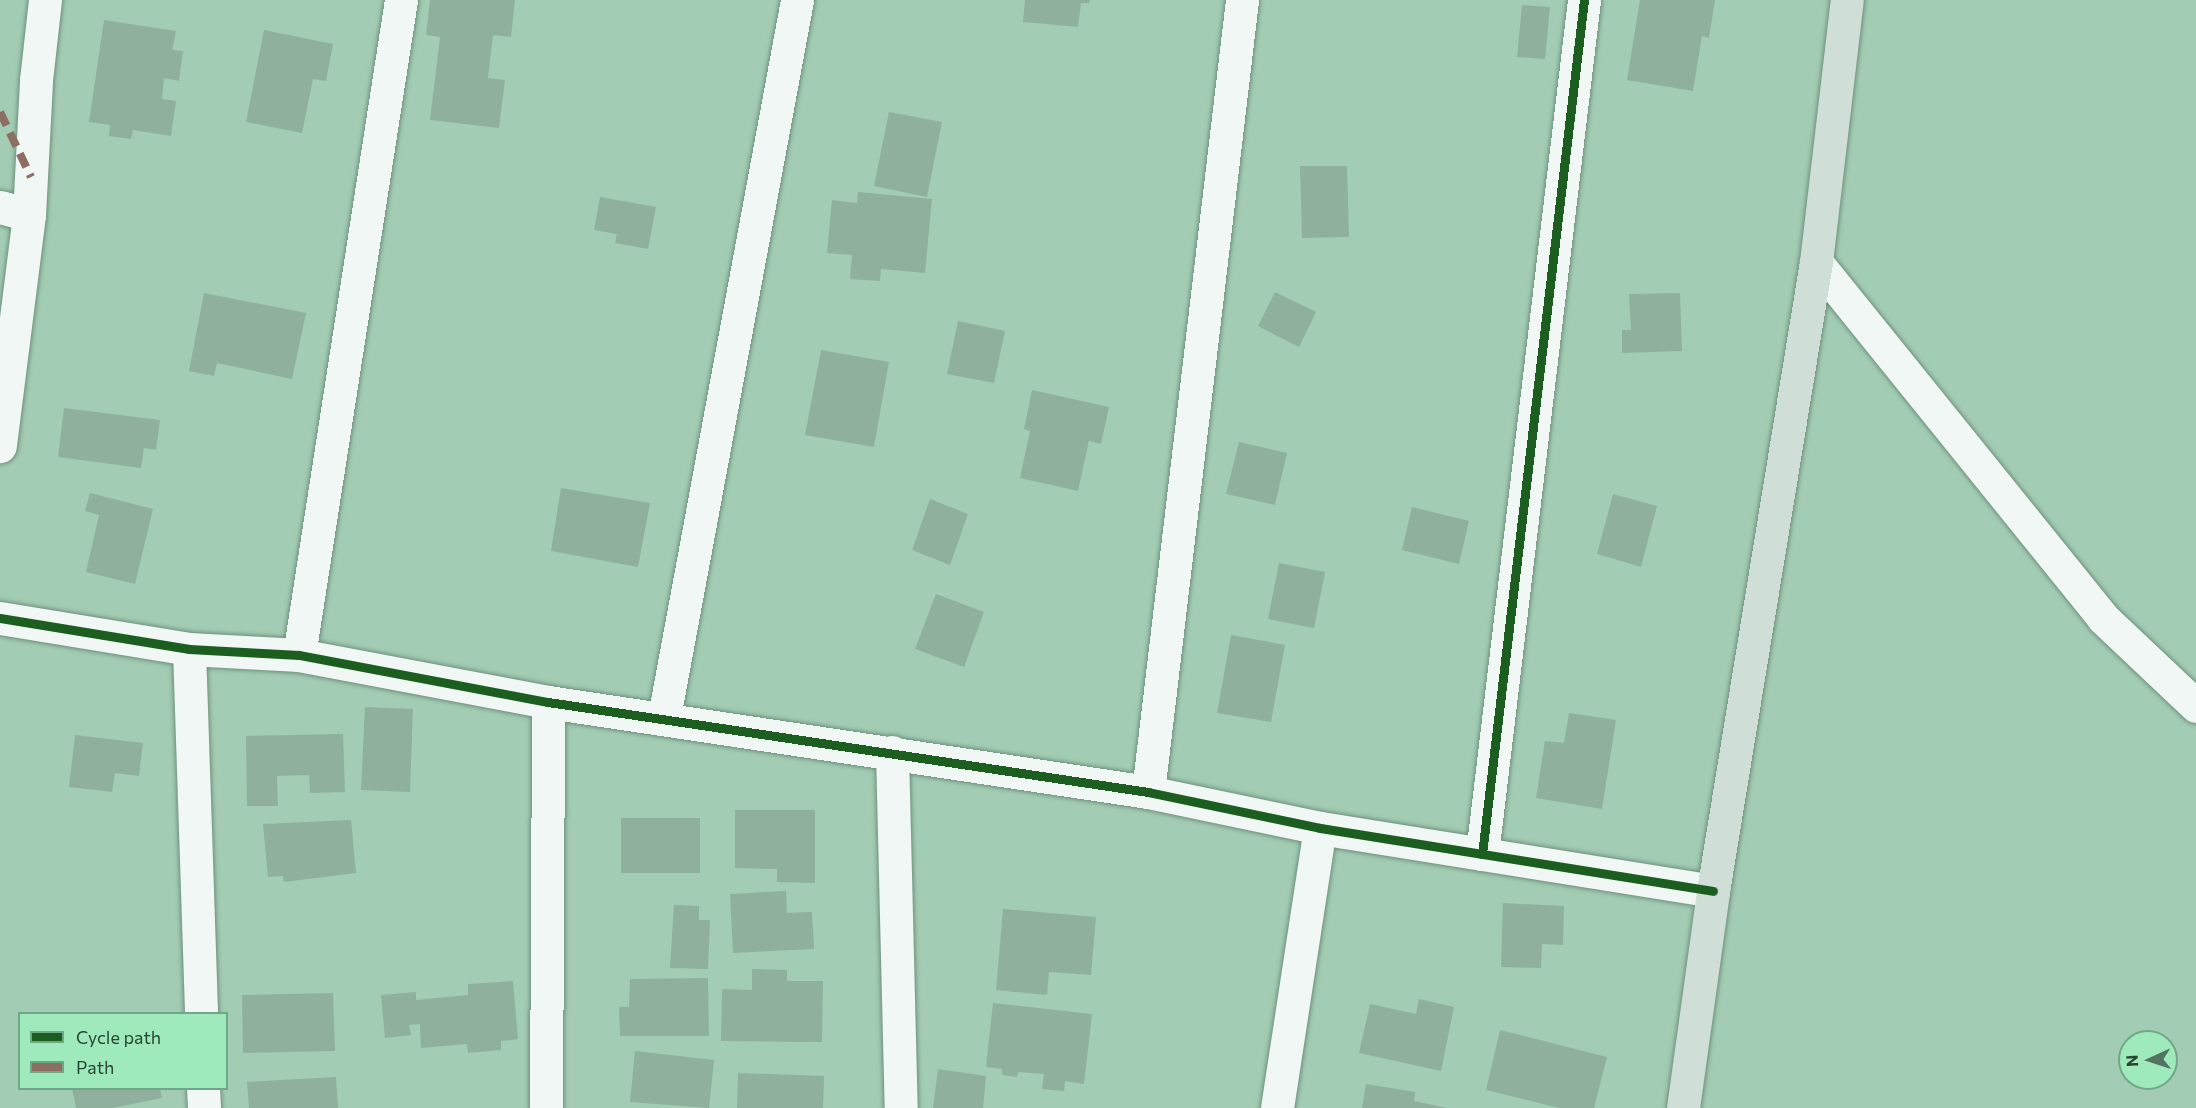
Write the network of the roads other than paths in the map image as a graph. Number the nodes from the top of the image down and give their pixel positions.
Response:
1 (45, 0) edge
2 (402, 0) edge
3 (797, 0) edge
4 (1242, 0) edge
5 (1584, 0) edge
6 (1847, 0) edge
7 (15, 211) edge
8 (1815, 262) junction
9 (0, 446) edge
10 (0, 618) edge
11 (189, 649) junction
12 (299, 656) junction
13 (548, 702) junction
14 (2196, 706) edge
15 (664, 717) junction
16 (892, 752) junction
17 (1148, 792) junction
18 (1320, 828) junction
19 (1482, 854) junction
20 (1713, 891) junction
21 (201, 1012) edge
22 (203, 1090) edge
23 (204, 1108) edge
24 (546, 1108) edge
25 (901, 1108) edge
26 (1277, 1108) edge
27 (1683, 1108) edge

1 - 7 street
2 - 12 street
3 - 15 street
4 - 17 street
5 - 19 street
6 - 8 main road
7 - 9 street
8 - 14 street
8 - 20 main road
10 - 11 street
11 - 12 street
11 - 21 street
12 - 13 street
13 - 15 street
13 - 24 street
15 - 16 street
16 - 17 street
16 - 25 street
17 - 18 street
18 - 19 street
18 - 26 street
19 - 20 street
20 - 27 main road
22 - 23 street

